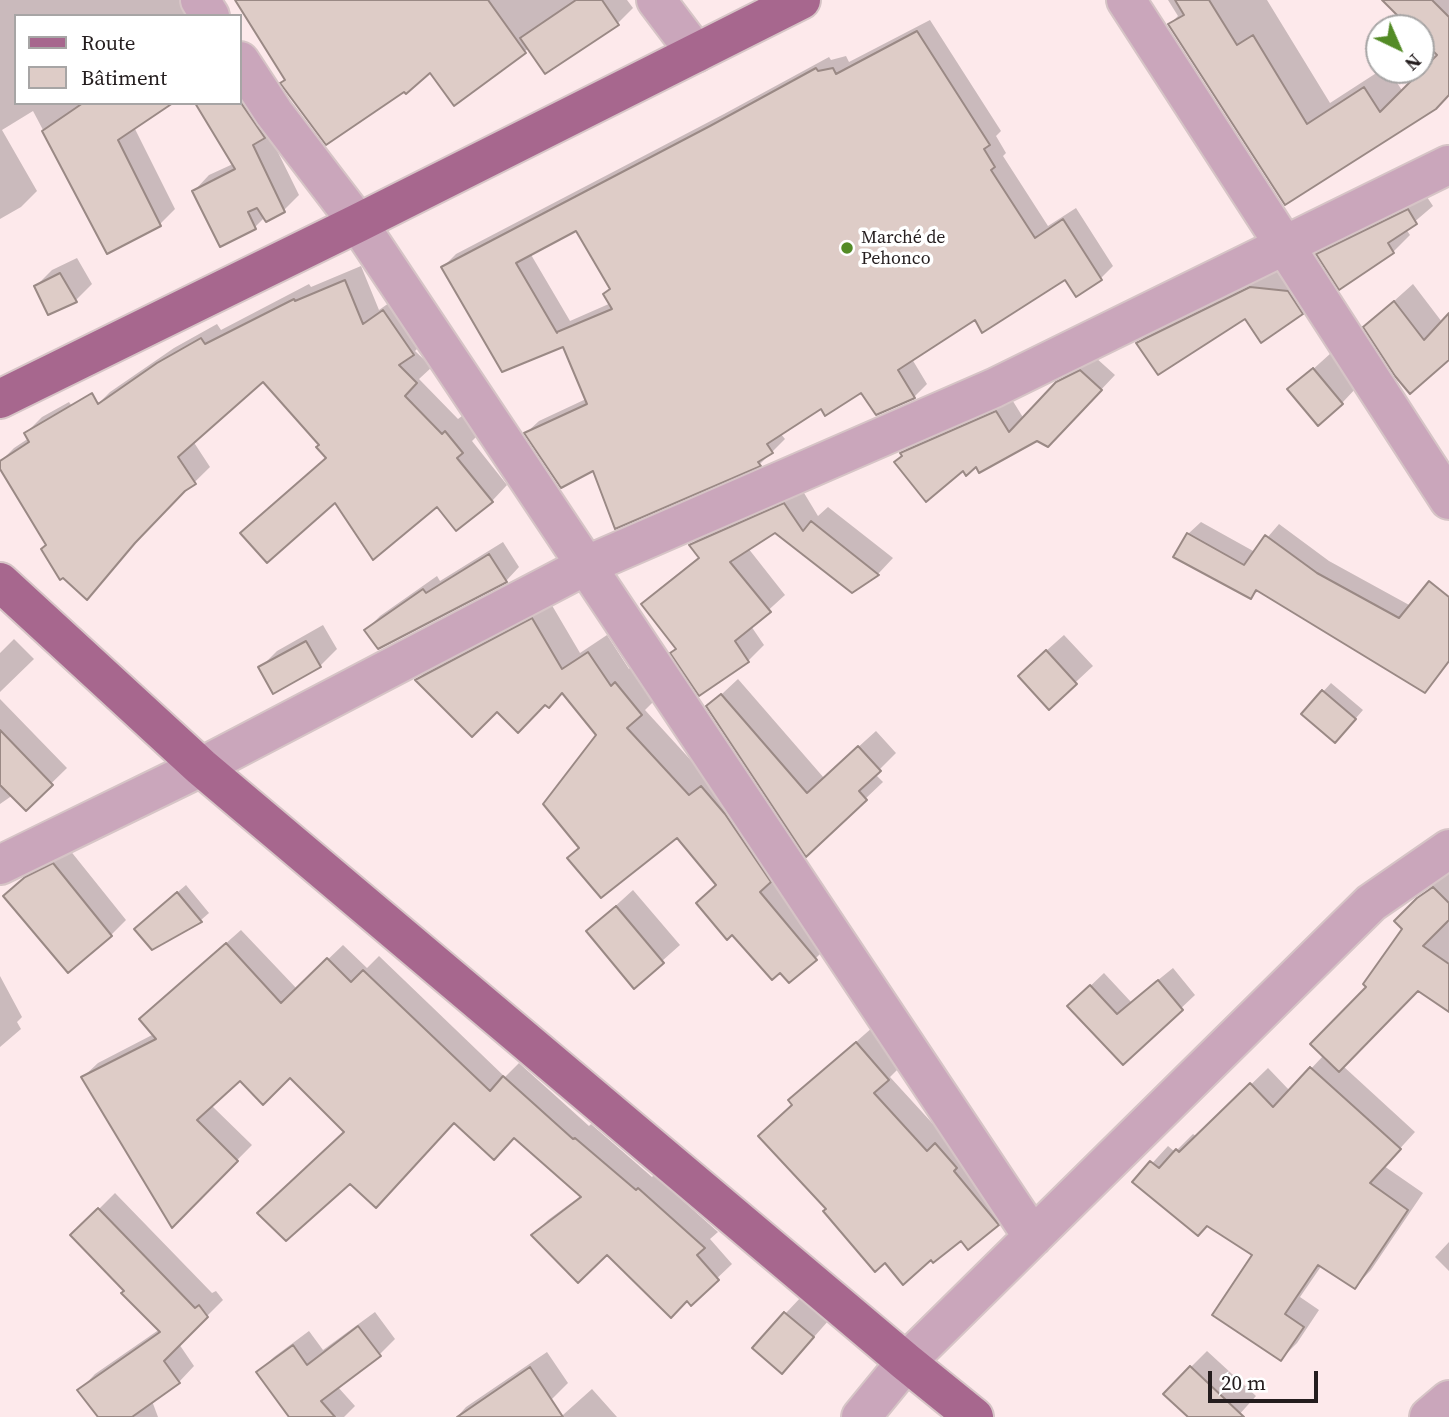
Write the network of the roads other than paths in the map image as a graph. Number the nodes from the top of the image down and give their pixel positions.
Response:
1 (656, 0) edge
2 (801, 0) edge
3 (1126, 0) edge
4 (696, 53) junction
5 (242, 64) edge
6 (1448, 165) edge
7 (358, 223) junction
8 (1285, 245) junction
9 (0, 399) edge
10 (1449, 500) edge
11 (585, 566) junction
12 (0, 582) edge
13 (201, 766) junction
14 (1449, 849) edge
15 (0, 865) edge
16 (1033, 1237) junction
17 (906, 1362) junction
18 (1449, 1400) edge
19 (861, 1417) edge
20 (974, 1417) edge
21 (1429, 1417) edge

1 - 4 street
2 - 4 main road
3 - 8 street
4 - 7 main road
5 - 7 street
6 - 8 street
7 - 9 main road
7 - 11 street
8 - 10 street
8 - 11 street
11 - 13 street
11 - 16 street
12 - 13 main road
13 - 15 street
13 - 17 main road
14 - 16 street
16 - 17 street
17 - 19 street
17 - 20 main road
18 - 21 street

